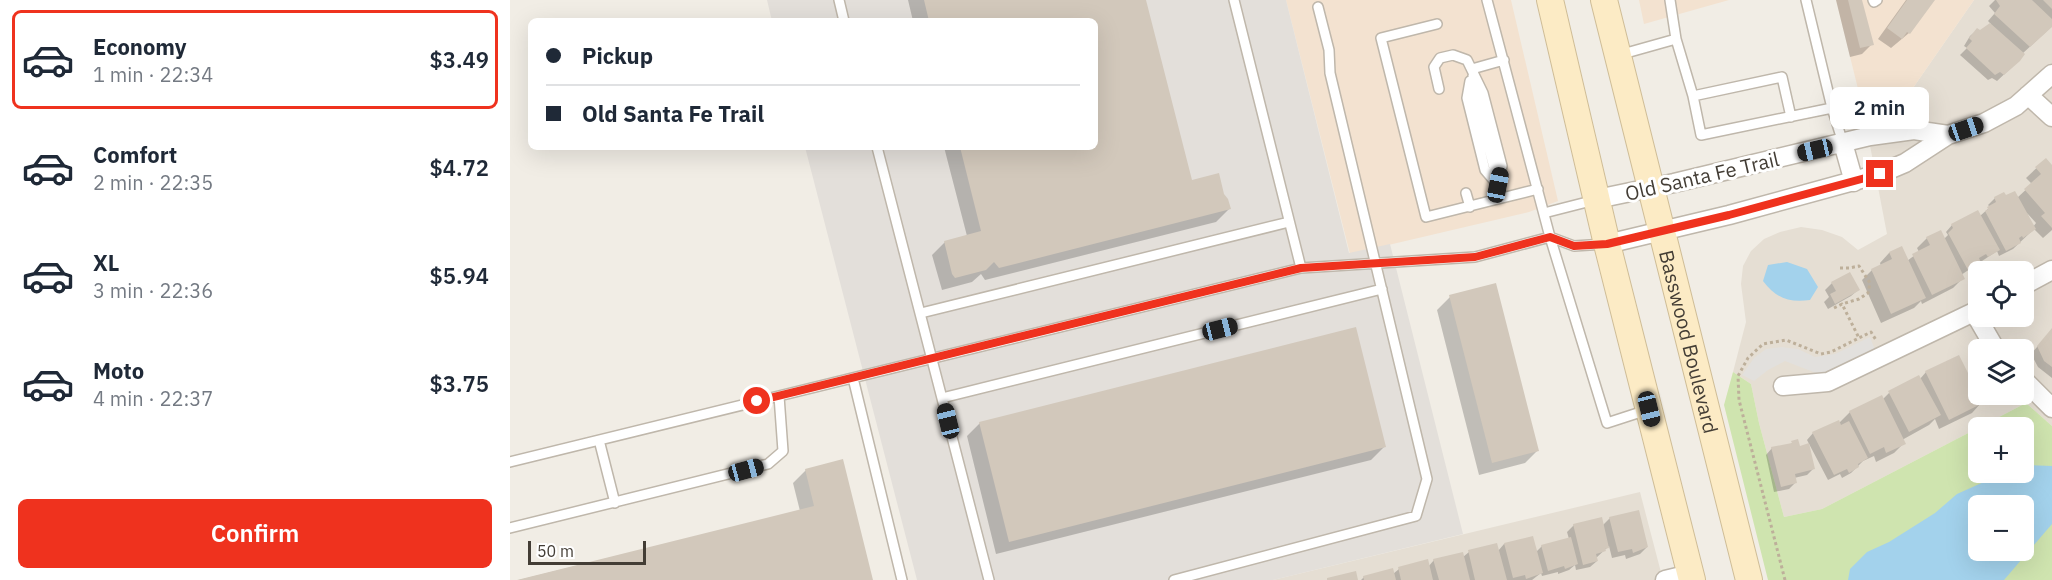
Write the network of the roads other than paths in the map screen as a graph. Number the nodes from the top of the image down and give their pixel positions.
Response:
1 (838, 0) edge
2 (1234, 0) edge
3 (1487, 0) edge
4 (1550, 0) edge
5 (1604, 0) edge
6 (1670, 0) edge
7 (1806, 0) edge
8 (1318, 7) dead end
9 (843, 18) edge
10 (1437, 24) dead end
11 (1676, 39) junction
12 (1618, 55) junction
13 (1504, 60) junction
14 (1472, 69) junction
15 (2052, 74) edge
16 (1439, 89) dead end
17 (2028, 95) junction
18 (1693, 96) junction
19 (1832, 108) junction
20 (1791, 117) junction
21 (2052, 117) edge
22 (1900, 132) junction
23 (1948, 135) junction
24 (1843, 143) junction
25 (878, 150) edge
26 (1910, 160) junction
27 (1854, 182) junction
28 (1538, 189) junction
29 (1650, 189) junction
30 (1466, 193) dead end
31 (1502, 198) junction
32 (1597, 200) junction
33 (1470, 207) junction
34 (1544, 213) junction
35 (1289, 222) junction
36 (1661, 231) junction
37 (1550, 237) junction
38 (1607, 244) junction
39 (1376, 263) junction
40 (1301, 268) junction
41 (2052, 270) edge
42 (2034, 280) edge
43 (1382, 289) junction
44 (921, 313) junction
45 (1968, 315) edge
46 (932, 357) junction
47 (853, 378) junction
48 (1783, 386) dead end
49 (2034, 390) edge
50 (779, 396) junction
51 (942, 398) junction
52 (2052, 408) edge
53 (1649, 409) junction
54 (599, 440) junction
55 (510, 462) edge
56 (615, 503) junction
57 (510, 528) edge
58 (1691, 577) edge
59 (902, 580) edge
60 (989, 580) edge
61 (1174, 580) edge
62 (1665, 580) edge
63 (1749, 580) edge

1 - 9 lane
2 - 35 lane
3 - 13 lane
4 - 32 main road
5 - 12 main road, Basswood Boulevard
6 - 11 lane
7 - 19 lane
8 - 39 lane
10 - 33 lane
11 - 12 lane
11 - 18 lane
12 - 29 main road, Basswood Boulevard
13 - 14 lane
13 - 28 lane
14 - 16 lane
14 - 31 lane
15 - 17 street, Old Santa Fe Trail
17 - 21 street
17 - 23 street, Old Santa Fe Trail
18 - 20 lane
18 - 20 lane
19 - 20 lane
19 - 24 lane
22 - 23 street, Old Santa Fe Trail
22 - 24 street, Old Santa Fe Trail
22 - 26 street
23 - 26 street, Old Santa Fe Trail
24 - 27 street
24 - 29 street, Old Santa Fe Trail
25 - 44 lane
26 - 27 street, Old Santa Fe Trail
27 - 36 street, Old Santa Fe Trail
28 - 31 lane
28 - 34 lane
29 - 32 street, Old Santa Fe Trail
29 - 36 main road, Basswood Boulevard
30 - 33 lane
31 - 33 lane
32 - 34 lane
32 - 38 main road
34 - 37 lane
35 - 40 lane
35 - 44 lane
36 - 38 street, Old Santa Fe Trail
36 - 63 main road, Basswood Boulevard
37 - 38 lane
37 - 39 lane
37 - 53 lane
38 - 53 main road
39 - 40 lane
39 - 43 lane
40 - 46 lane
41 - 42 street
43 - 51 lane
43 - 61 lane
44 - 46 lane
45 - 48 street
46 - 47 lane
46 - 51 lane
47 - 50 lane
47 - 59 lane
49 - 52 street
50 - 54 lane
50 - 56 lane
51 - 60 lane
53 - 58 main road
54 - 55 lane
54 - 56 lane
56 - 57 lane
58 - 62 street

